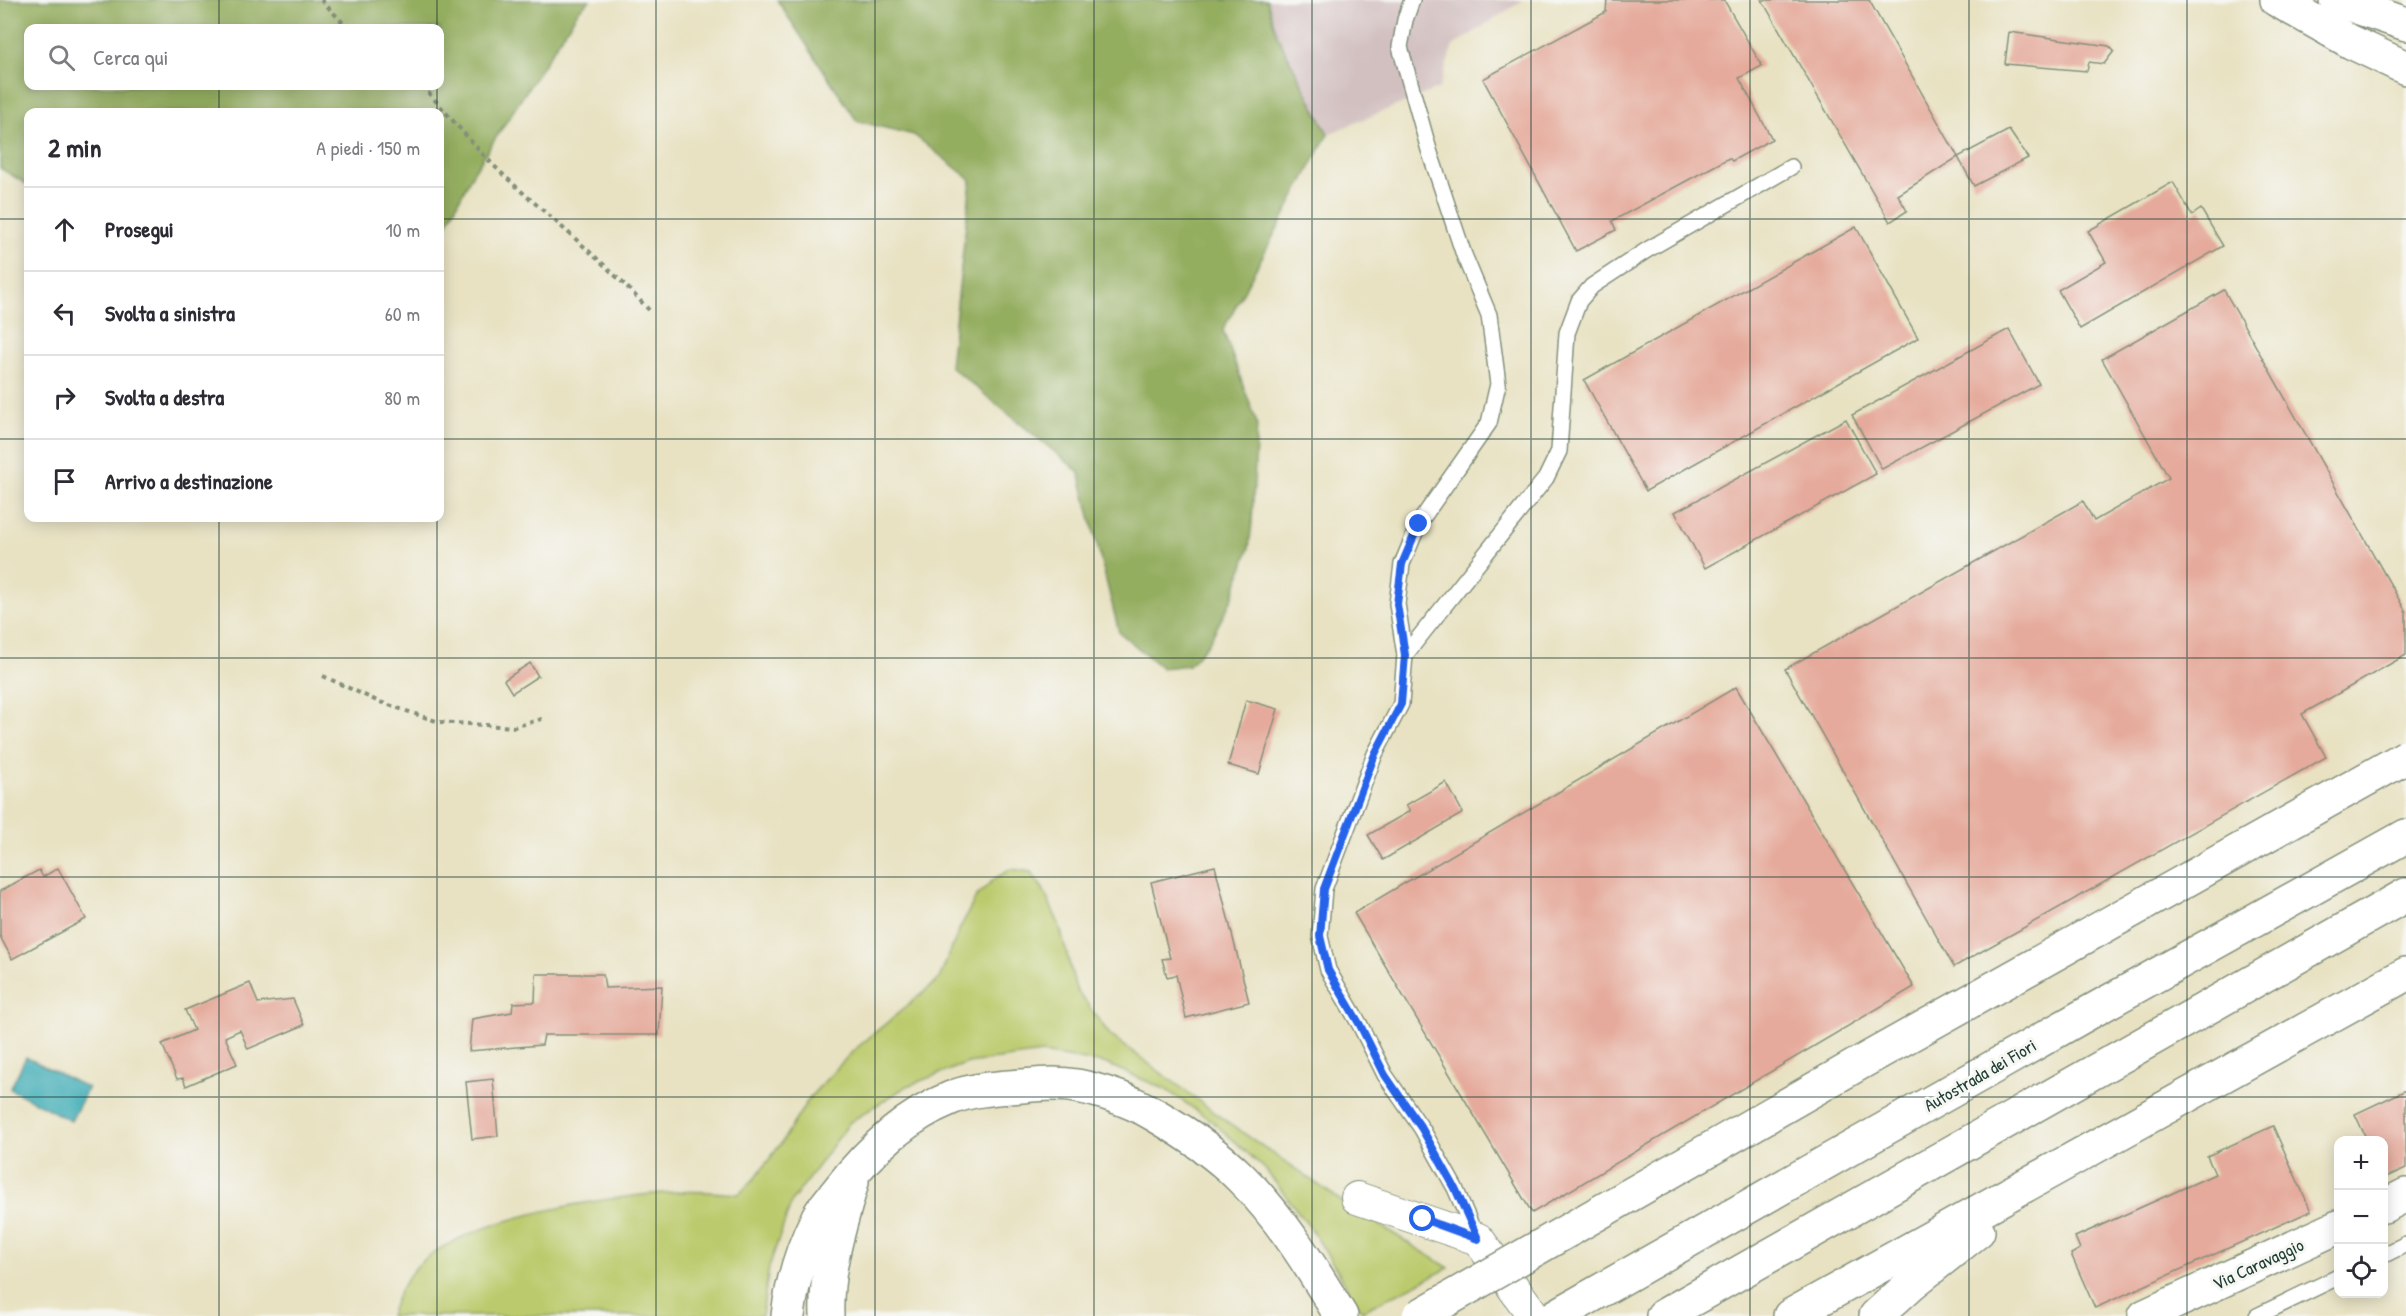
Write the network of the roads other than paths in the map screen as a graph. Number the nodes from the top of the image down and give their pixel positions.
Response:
1 (1412, 0) edge
2 (2277, 0) edge
3 (2336, 0) edge
4 (2406, 24) edge
5 (2406, 68) edge
6 (1791, 166) dead end
7 (1405, 655) junction
8 (2406, 757) edge
9 (2406, 836) edge
10 (2406, 895) edge
11 (2406, 974) edge
12 (2079, 1156) junction
13 (857, 1166) junction
14 (2406, 1196) edge
15 (1357, 1198) dead end
16 (2388, 1204) edge
17 (2334, 1229) edge
18 (1478, 1239) junction
19 (2406, 1244) edge
20 (2388, 1253) edge
21 (2334, 1279) edge
22 (788, 1316) edge
23 (827, 1316) edge
24 (1341, 1316) edge
25 (1419, 1316) edge
26 (1534, 1316) edge
27 (1556, 1316) edge
28 (1663, 1316) edge
29 (1790, 1316) edge
30 (1876, 1316) edge
31 (2145, 1316) edge
32 (2258, 1316) edge

1 - 7 lane
2 - 5 main road
3 - 4 main road
6 - 7 lane
7 - 18 lane
8 - 25 main road, bridge
9 - 27 main road, Autostrada dei Fiori
10 - 28 main road
11 - 12 main road
12 - 29 main road
12 - 30 main road
13 - 22 main road
13 - 23 main road
13 - 24 main road
14 - 16 main road
15 - 18 street
17 - 31 main road, Via Caravaggio
18 - 26 street
19 - 20 lane
21 - 32 lane

